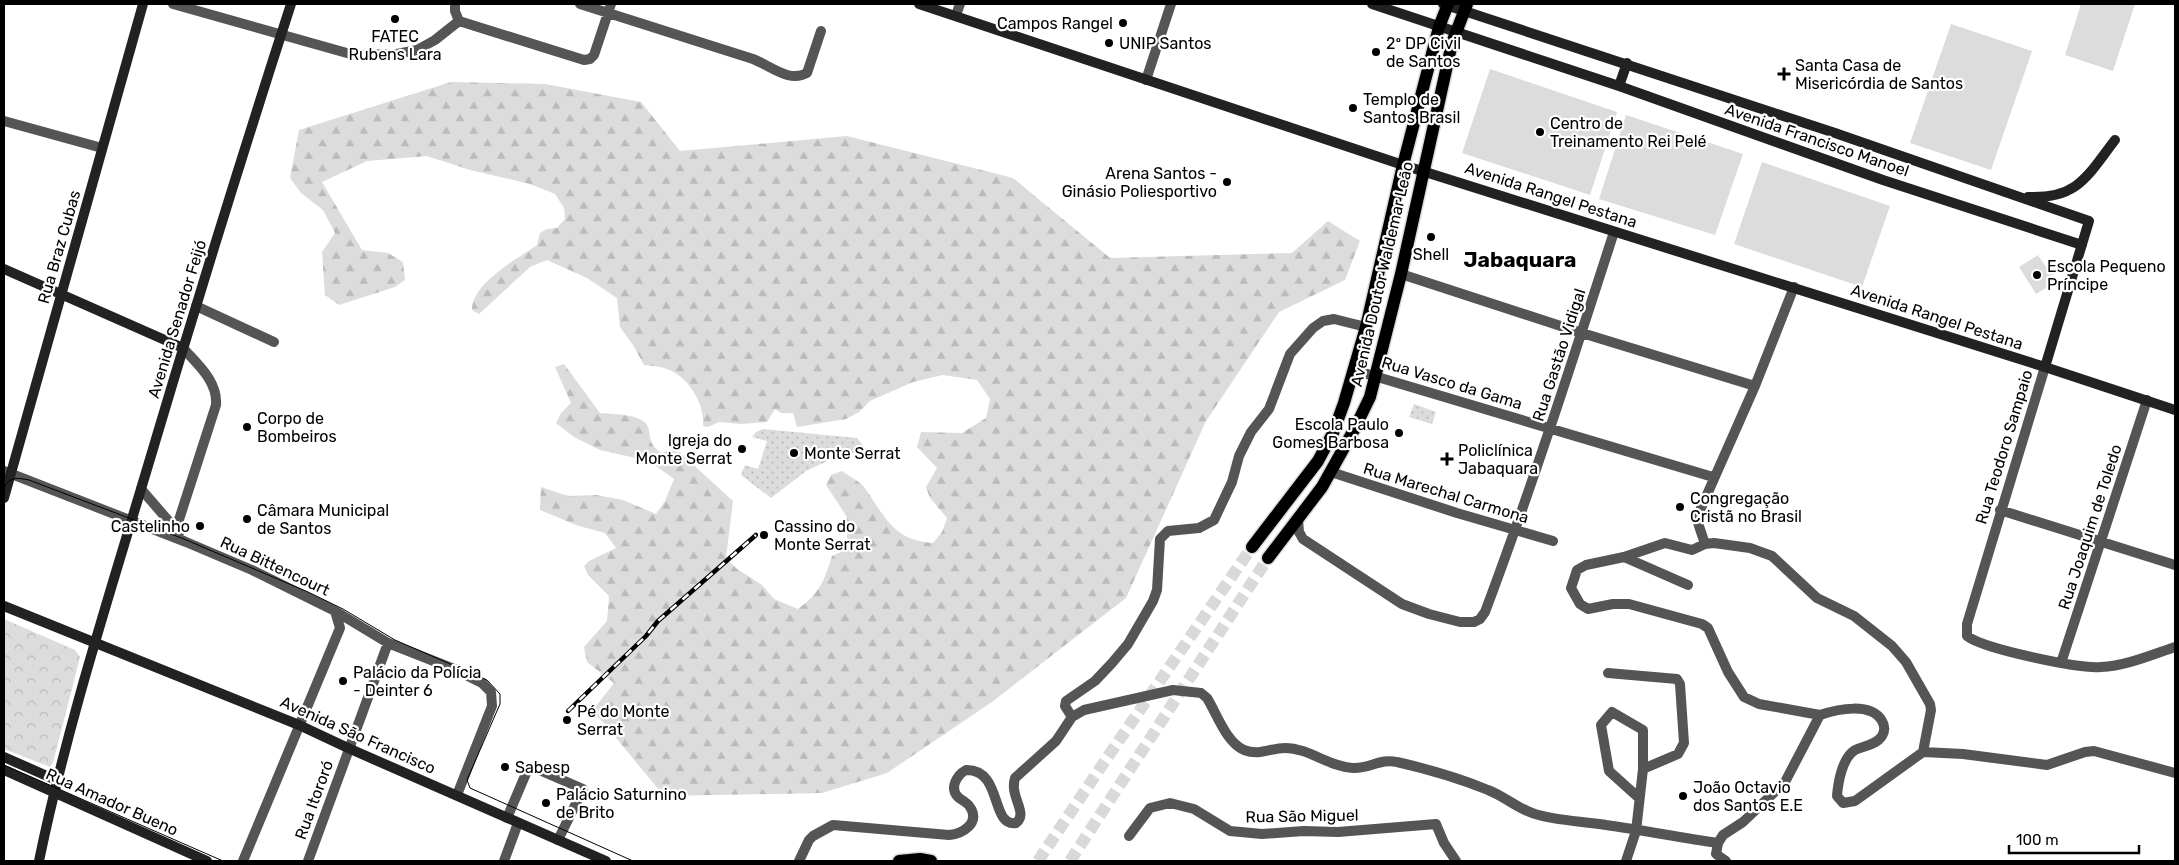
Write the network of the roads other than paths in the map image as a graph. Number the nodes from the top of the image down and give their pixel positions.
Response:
1 (143, 4) edge
2 (173, 4) edge
3 (291, 4) edge
4 (455, 4) edge
5 (580, 4) edge
6 (920, 4) edge
7 (960, 4) edge
8 (1171, 4) edge
9 (1372, 4) edge
10 (1454, 5) edge
11 (609, 8) edge
12 (956, 16) junction
13 (459, 21) junction
14 (1439, 27) junction
15 (821, 30) dead end
16 (281, 34) junction
17 (1454, 36) junction
18 (1626, 66) junction
19 (1146, 80) junction
20 (1619, 85) junction
21 (4, 121) edge
22 (2115, 140) dead end
23 (102, 148) junction
24 (1404, 165) junction
25 (1423, 170) junction
26 (2018, 196) junction
27 (2088, 225) joint
28 (1614, 232) junction
29 (2083, 242) junction
30 (4, 269) edge
31 (1401, 274) junction
32 (1794, 287) junction
33 (61, 294) junction
34 (196, 306) junction
35 (1366, 327) junction
36 (1582, 333) junction
37 (274, 342) dead end
38 (183, 348) junction
39 (2045, 367) junction
40 (1354, 370) junction
41 (1376, 375) junction
42 (1755, 386) junction
43 (2147, 400) junction
44 (2175, 410) edge
45 (1551, 428) junction
46 (1331, 472) junction
47 (7, 473) edge
48 (1713, 477) junction
49 (141, 489) junction
50 (4, 498) edge
51 (2000, 510) junction
52 (1298, 520) junction
53 (131, 521) junction
54 (176, 529) junction
55 (1516, 531) junction
56 (1553, 541) dead end
57 (186, 542) junction
58 (2100, 542) junction
59 (1705, 544) junction
60 (1252, 547) tunnel mouth
61 (1624, 557) junction
62 (1268, 558) tunnel mouth
63 (2175, 565) edge
64 (1688, 585) dead end
65 (4, 606) edge
66 (335, 611) junction
67 (353, 621) junction
68 (340, 628) junction
69 (95, 643) junction
70 (388, 643) junction
71 (2175, 647) edge
72 (2061, 662) junction
73 (1608, 673) dead end
74 (1820, 715) junction
75 (1072, 717) junction
76 (300, 725) junction
77 (348, 748) junction
78 (1923, 752) junction
79 (4, 757) edge
80 (1643, 769) junction
81 (4, 770) edge
82 (2175, 773) edge
83 (56, 780) junction
84 (54, 792) junction
85 (457, 795) junction
86 (1639, 798) junction
87 (507, 818) junction
88 (518, 823) junction
89 (1636, 831) junction
90 (1130, 836) dead end
91 (558, 840) junction
92 (1718, 843) junction
93 (39, 861) edge
94 (207, 861) edge
95 (243, 861) edge
96 (308, 861) edge
97 (504, 861) edge
98 (606, 861) edge
99 (799, 861) edge
100 (899, 861) edge
101 (931, 861) edge
102 (1456, 861) edge
103 (1626, 861) edge
104 (1726, 861) edge

1 - 23 street, Rua Braz Cubas
2 - 16 street
3 - 16 street, Avenida Senador Feijó
4 - 13 street
5 - 11 street
6 - 12 street, Avenida Rangel Pestana
7 - 12 street
8 - 19 street
9 - 14 street, Avenida Francisco Manoel
10 - 14 main road, Avenida Doutor Waldemar Leão
10 - 17 main road, Avenida Doutor Waldemar Leão
10 - 18 street, Avenida Francisco Manoel
11 - 13 street
11 - 15 street
12 - 19 street, Avenida Rangel Pestana
13 - 16 street
14 - 17 street, Avenida Francisco Manoel
14 - 24 main road, Avenida Doutor Waldemar Leão
16 - 34 street, Avenida Senador Feijó
17 - 20 street, Avenida Francisco Manoel
17 - 25 main road, Avenida Doutor Waldemar Leão
18 - 20 street
18 - 26 street, Avenida Francisco Manoel
19 - 24 street, Avenida Rangel Pestana
20 - 29 street, Avenida Francisco Manoel
21 - 23 street
22 - 26 street
23 - 33 street, Rua Braz Cubas
24 - 25 street, Avenida Rangel Pestana
24 - 35 main road, Avenida Doutor Waldemar Leão
25 - 28 street, Avenida Rangel Pestana
25 - 31 main road, Avenida Doutor Waldemar Leão
26 - 27 street, Avenida Francisco Manoel
27 - 29 street, Rua Teodoro Sampaio
28 - 32 street, Avenida Rangel Pestana
28 - 36 street, Rua Gastão Vidigal
29 - 39 street, Rua Teodoro Sampaio
30 - 33 street
31 - 36 street
31 - 41 main road, Avenida Doutor Waldemar Leão
32 - 39 street, Avenida Rangel Pestana
32 - 42 street
33 - 38 street
33 - 47 street, Rua Braz Cubas
34 - 37 street
34 - 38 street, Avenida Senador Feijó
35 - 40 main road, Avenida Doutor Waldemar Leão
35 - 75 street
36 - 42 street
36 - 45 street, Rua Gastão Vidigal
38 - 49 street, Avenida Senador Feijó
38 - 54 street
39 - 43 street, Avenida Rangel Pestana
39 - 51 street, Rua Teodoro Sampaio
40 - 41 street, Rua Vasco da Gama
40 - 60 main road, Avenida Doutor Waldemar Leão
41 - 45 street, Rua Vasco da Gama
41 - 46 main road, Avenida Doutor Waldemar Leão
42 - 48 street
43 - 44 street, Avenida Rangel Pestana
43 - 58 street, Rua Joaquim de Toledo
45 - 48 street, Rua Vasco da Gama
45 - 55 street, Rua Gastão Vidigal
46 - 52 main road, Avenida Doutor Waldemar Leão
46 - 55 street, Rua Marechal Carmona
47 - 50 street, Rua Braz Cubas
47 - 53 street, Rua Bittencourt
48 - 59 street
49 - 53 street, Avenida Senador Feijó
49 - 54 street
51 - 58 street
51 - 72 street, Rua Teodoro Sampaio
52 - 55 street, Rua Gastão Vidigal
52 - 62 main road, Avenida Doutor Waldemar Leão
53 - 57 street, Rua Bittencourt
53 - 69 street, Avenida Senador Feijó
54 - 57 street
55 - 56 street, Rua Marechal Carmona
57 - 66 street, Rua Bittencourt
58 - 63 street
58 - 72 street, Rua Joaquim de Toledo
59 - 61 street
59 - 78 street
61 - 64 street
61 - 74 street
65 - 69 street, Avenida São Francisco
66 - 67 street, Rua Bittencourt
66 - 68 street
67 - 68 street
67 - 70 street, Rua Bittencourt
68 - 76 street
69 - 76 street, Avenida São Francisco
69 - 83 street, Avenida Senador Feijó
70 - 77 street, Rua Itororó
70 - 85 street, Rua Bittencourt
71 - 72 street
73 - 80 street
74 - 78 street
74 - 92 street
75 - 89 street
75 - 99 street
76 - 77 street, Avenida São Francisco
76 - 95 street
77 - 85 street, Avenida São Francisco
77 - 96 street, Rua Itororó
78 - 82 street
79 - 83 street
80 - 86 street
80 - 86 street
81 - 84 street, Rua Amador Bueno
83 - 84 street
84 - 93 street
84 - 94 street, Rua Amador Bueno
85 - 87 street, Avenida São Francisco
86 - 89 street
87 - 88 street, Avenida São Francisco
87 - 91 street
88 - 91 street, Avenida São Francisco
88 - 97 street
89 - 92 street
89 - 103 street
90 - 102 street, Rua São Miguel
91 - 98 street, Avenida São Francisco
92 - 104 street
100 - 101 main road

